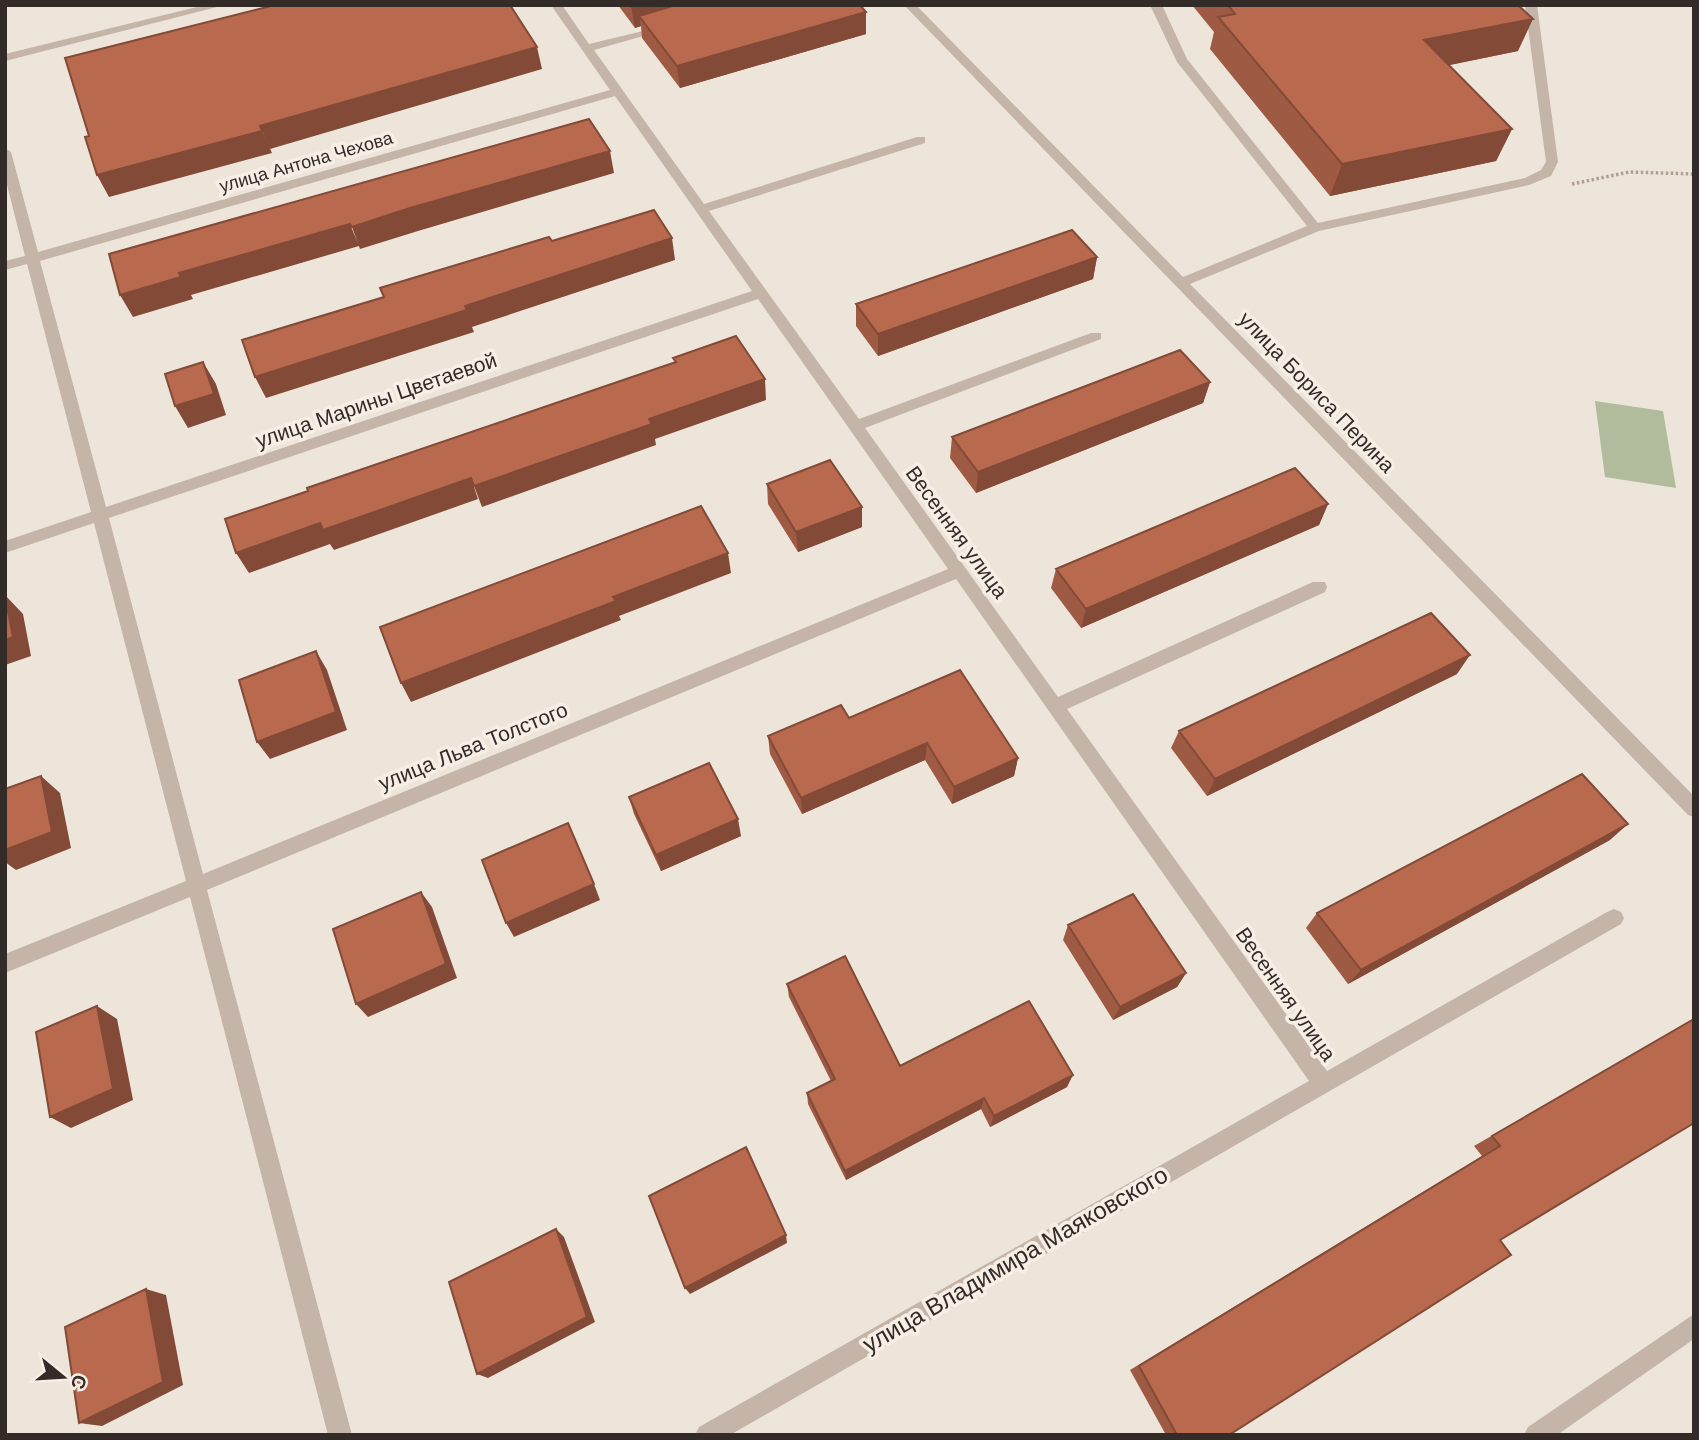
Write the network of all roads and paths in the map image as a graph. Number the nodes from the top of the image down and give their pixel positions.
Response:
1 (220, 5) edge
2 (556, 5) edge
3 (909, 5) edge
4 (1156, 5) edge
5 (1531, 5) edge
6 (677, 23) edge
7 (586, 48) junction
8 (5, 58) edge
9 (617, 92) junction
10 (921, 140) dead end
11 (5, 152) edge
12 (1694, 174) edge
13 (1540, 177) junction
14 (701, 209) junction
15 (1315, 228) junction
16 (33, 258) junction
17 (5, 266) edge
18 (1181, 283) junction
19 (761, 293) junction
20 (1096, 336) dead end
21 (855, 425) junction
22 (100, 515) junction
23 (5, 547) edge
24 (958, 571) junction
25 (1319, 587) dead end
26 (1055, 706) junction
27 (1694, 809) edge
28 (197, 885) junction
29 (1614, 918) dead end
30 (5, 964) edge
31 (1324, 1084) junction
32 (1694, 1325) edge
33 (337, 1433) edge
34 (707, 1435) edge
35 (1536, 1435) edge

1 - 8 street
2 - 7 street, Весенняя улица
3 - 18 street, улица Бориса Перина
4 - 15 street
5 - 13 street
6 - 7 street
7 - 9 street, Весенняя улица
9 - 14 street, Весенняя улица
9 - 16 street, улица Антона Чехова
10 - 14 street
11 - 16 street
12 - 13 path
13 - 15 street
14 - 19 street, Весенняя улица
15 - 18 street
16 - 17 street, улица Антона Чехова
16 - 22 street
18 - 27 street, улица Бориса Перина
19 - 21 street, Весенняя улица
19 - 22 street, улица Марины Цветаевой
20 - 21 street
21 - 24 street, Весенняя улица
22 - 23 street, улица Марины Цветаевой
22 - 28 street
24 - 26 street, Весенняя улица
24 - 28 street, улица Льва Толстого
25 - 26 street
26 - 31 street, Весенняя улица
28 - 30 street, улица Льва Толстого
28 - 33 street
29 - 31 street, улица Владимира Маяковского
31 - 34 street, улица Владимира Маяковского
32 - 35 street

